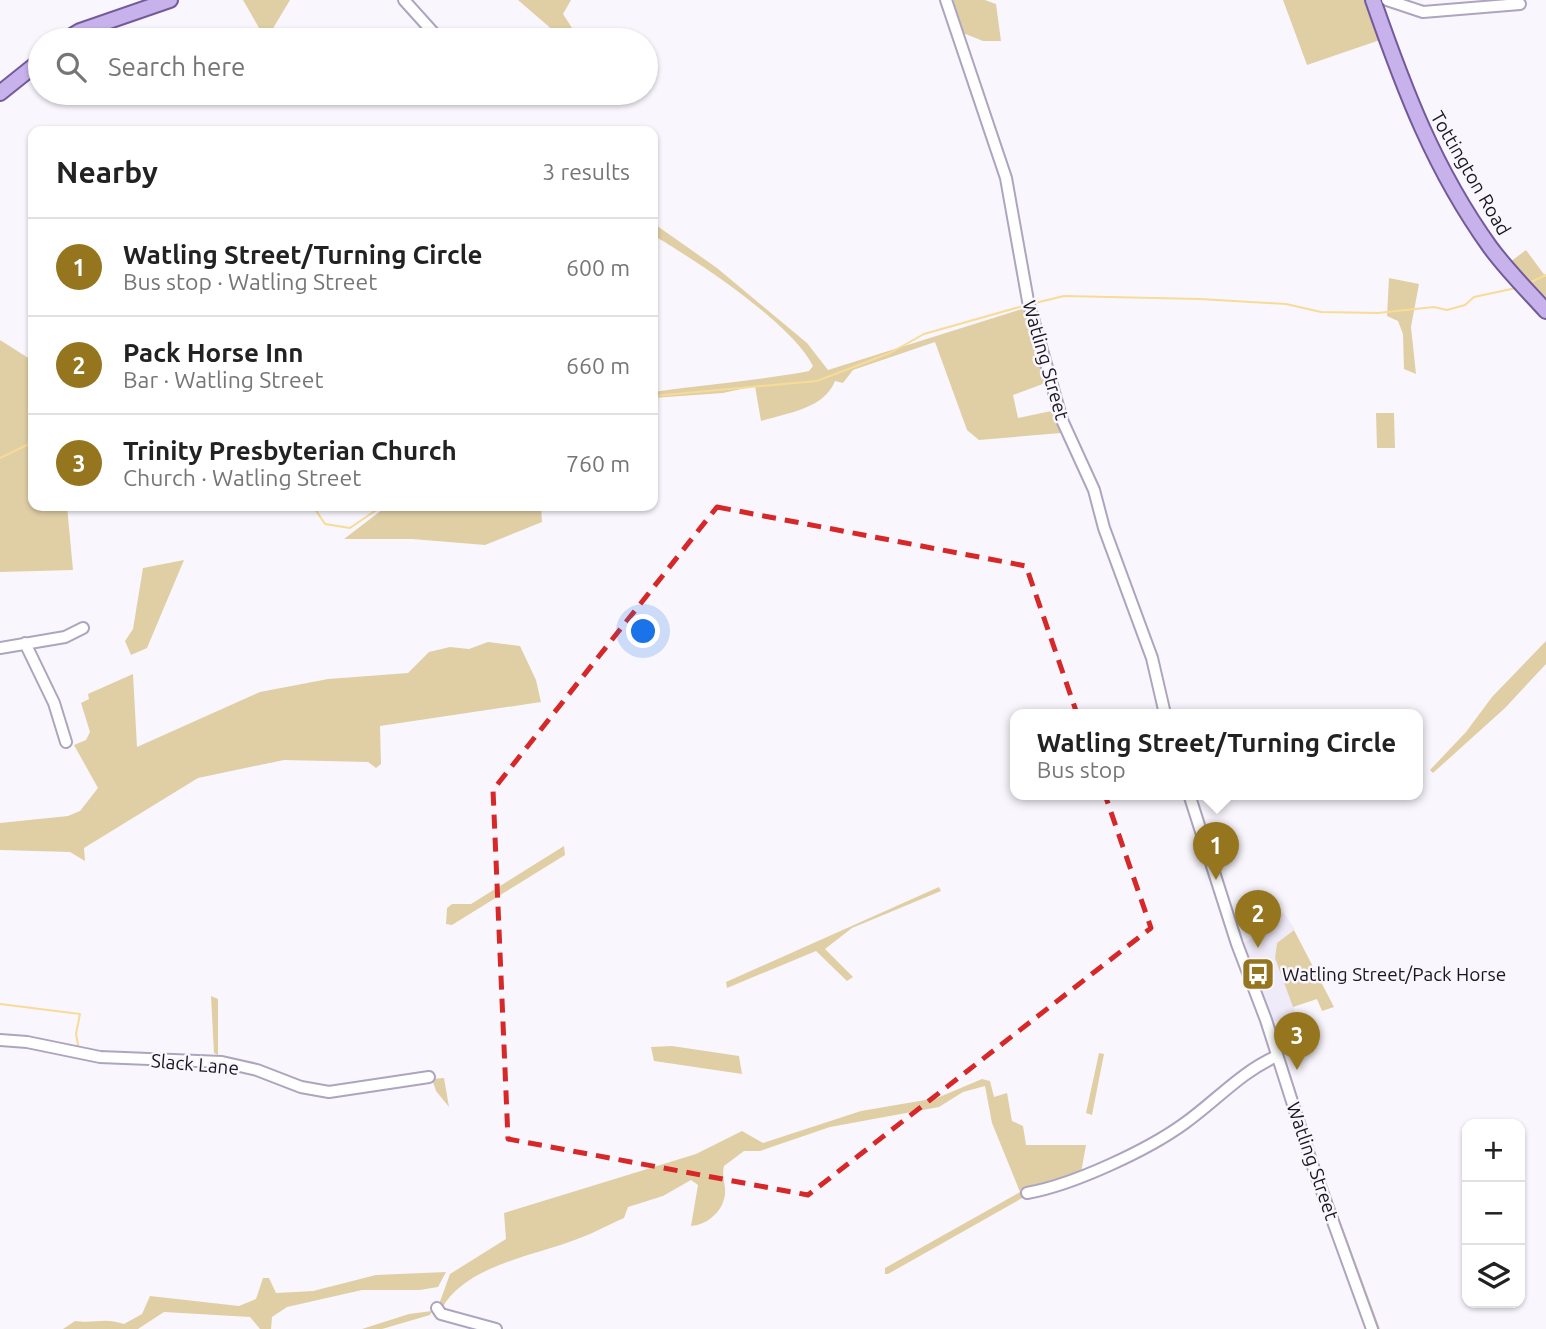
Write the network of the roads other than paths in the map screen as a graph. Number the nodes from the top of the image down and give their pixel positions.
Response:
1 (170, 0) edge
2 (404, 0) edge
3 (946, 0) edge
4 (1373, 0) edge
5 (1387, 0) edge
6 (1520, 4) dead end
7 (91, 28) edge
8 (429, 28) edge
9 (28, 71) edge
10 (0, 93) edge
11 (1546, 311) edge
12 (83, 628) dead end
13 (25, 643) junction
14 (0, 648) edge
15 (1164, 709) edge
16 (66, 742) dead end
17 (1191, 800) edge
18 (0, 1040) edge
19 (1277, 1056) junction
20 (429, 1077) dead end
21 (1027, 1193) dead end
22 (437, 1308) dead end
23 (496, 1329) edge
24 (1371, 1329) edge

1 - 7 main road
2 - 8 street
3 - 15 street, Watling Street
4 - 11 main road, Tottington Road
5 - 6 street
9 - 10 main road
12 - 13 street
13 - 14 street
13 - 16 street
17 - 19 street, Watling Street
18 - 20 street, Slack Lane
19 - 21 street
19 - 24 street, Watling Street
22 - 23 street

